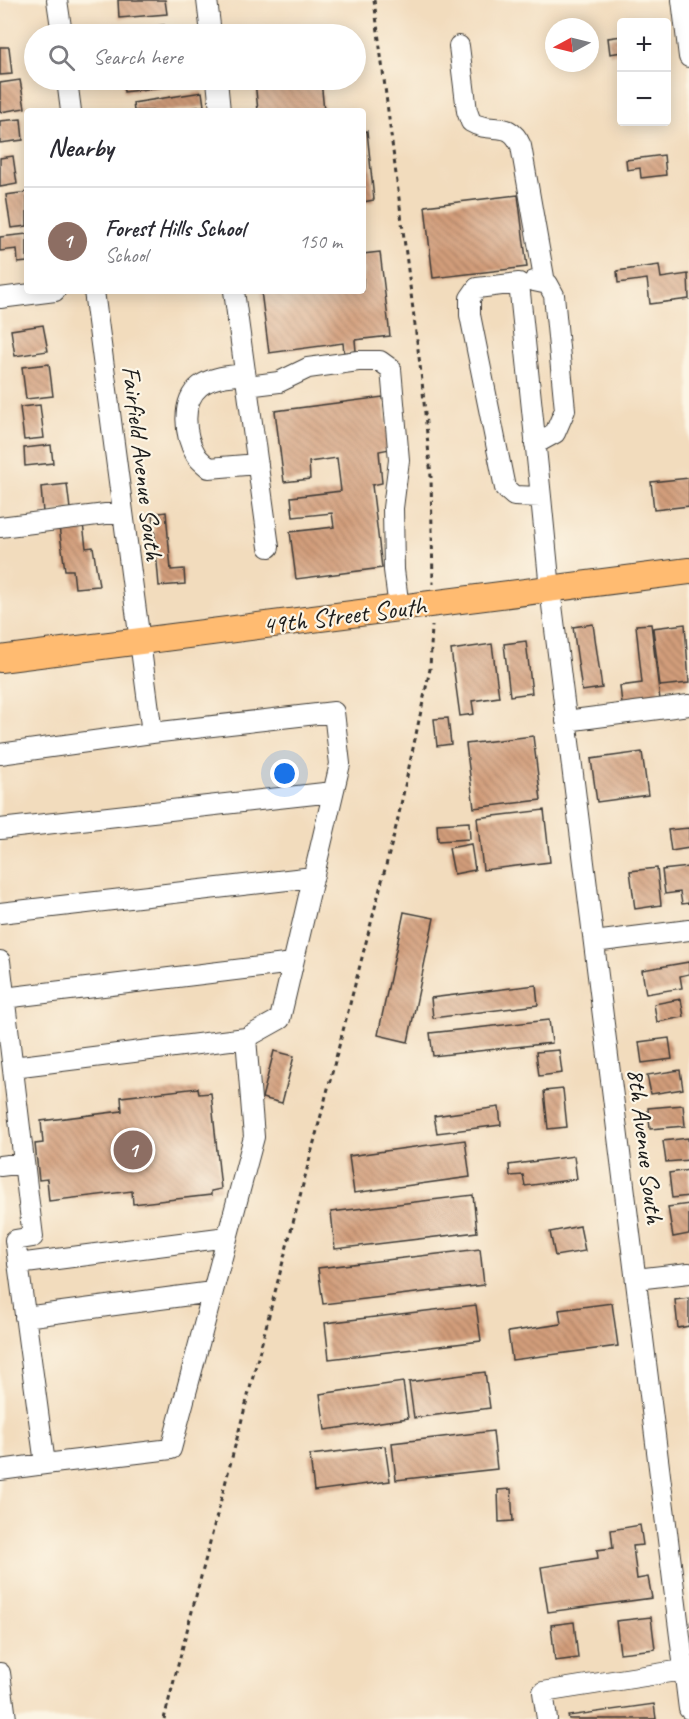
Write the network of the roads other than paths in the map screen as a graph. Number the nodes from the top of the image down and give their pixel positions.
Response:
1 (57, 0) edge
2 (207, 0) edge
3 (682, 0) edge
4 (61, 24) edge
5 (210, 24) edge
6 (459, 46) dead end
7 (689, 57) edge
8 (69, 90) edge
9 (218, 90) edge
10 (71, 108) edge
11 (220, 108) edge
12 (519, 283) junction
13 (545, 283) junction
14 (32, 294) edge
15 (94, 294) edge
16 (234, 294) edge
17 (0, 298) edge
18 (246, 380) junction
19 (535, 444) junction
20 (258, 464) junction
21 (541, 497) junction
22 (122, 512) junction
23 (0, 527) edge
24 (269, 547) dead end
25 (689, 571) edge
26 (550, 589) junction
27 (399, 608) junction
28 (138, 642) junction
29 (0, 659) edge
30 (689, 705) edge
31 (566, 721) junction
32 (152, 734) junction
33 (0, 754) edge
34 (333, 792) junction
35 (0, 829) edge
36 (314, 877) junction
37 (0, 913) edge
38 (689, 930) edge
39 (594, 942) junction
40 (0, 961) edge
41 (293, 963) junction
42 (4, 998) junction
43 (246, 1038) junction
44 (13, 1067) junction
45 (24, 1163) junction
46 (0, 1166) edge
47 (227, 1237) junction
48 (18, 1264) junction
49 (689, 1273) edge
50 (636, 1280) junction
51 (213, 1292) junction
52 (26, 1317) junction
53 (45, 1464) junction
54 (0, 1470) edge
55 (686, 1669) edge
56 (0, 1673) edge
57 (689, 1709) edge
58 (6, 1719) edge
59 (547, 1719) edge

1 - 4 street
2 - 5 street
3 - 7 street
6 - 13 street
8 - 10 street
9 - 11 street
12 - 13 street
12 - 19 street, 8th Avenue South
12 - 21 street
13 - 19 street
14 - 17 street
15 - 22 street, Fairfield Avenue South
16 - 18 street
18 - 20 street
18 - 20 street
18 - 27 street
19 - 21 street, 8th Avenue South
20 - 24 street
21 - 26 street, 8th Avenue South
22 - 23 street
22 - 28 street, Fairfield Avenue South
25 - 26 main road, 49th Street South
26 - 27 main road, 49th Street South
26 - 31 street, 8th Avenue South
27 - 28 main road, 49th Street South
28 - 29 main road, 49th Street South
28 - 32 street, Fairfield Avenue South
30 - 31 street
31 - 39 street, 8th Avenue South
32 - 33 street
32 - 34 street
34 - 35 street
34 - 36 street
36 - 37 street
36 - 41 street
38 - 39 street
39 - 50 street, 8th Avenue South
40 - 42 street
41 - 42 street
41 - 43 street
42 - 44 street
43 - 44 street
43 - 47 street
44 - 45 street
45 - 46 street
45 - 48 street
47 - 48 street
47 - 51 street
48 - 52 street
49 - 50 street
50 - 55 street, 8th Avenue South
51 - 52 street
51 - 53 street
52 - 53 street
53 - 54 street
55 - 57 street, 8th Avenue South
55 - 59 street
56 - 58 street

